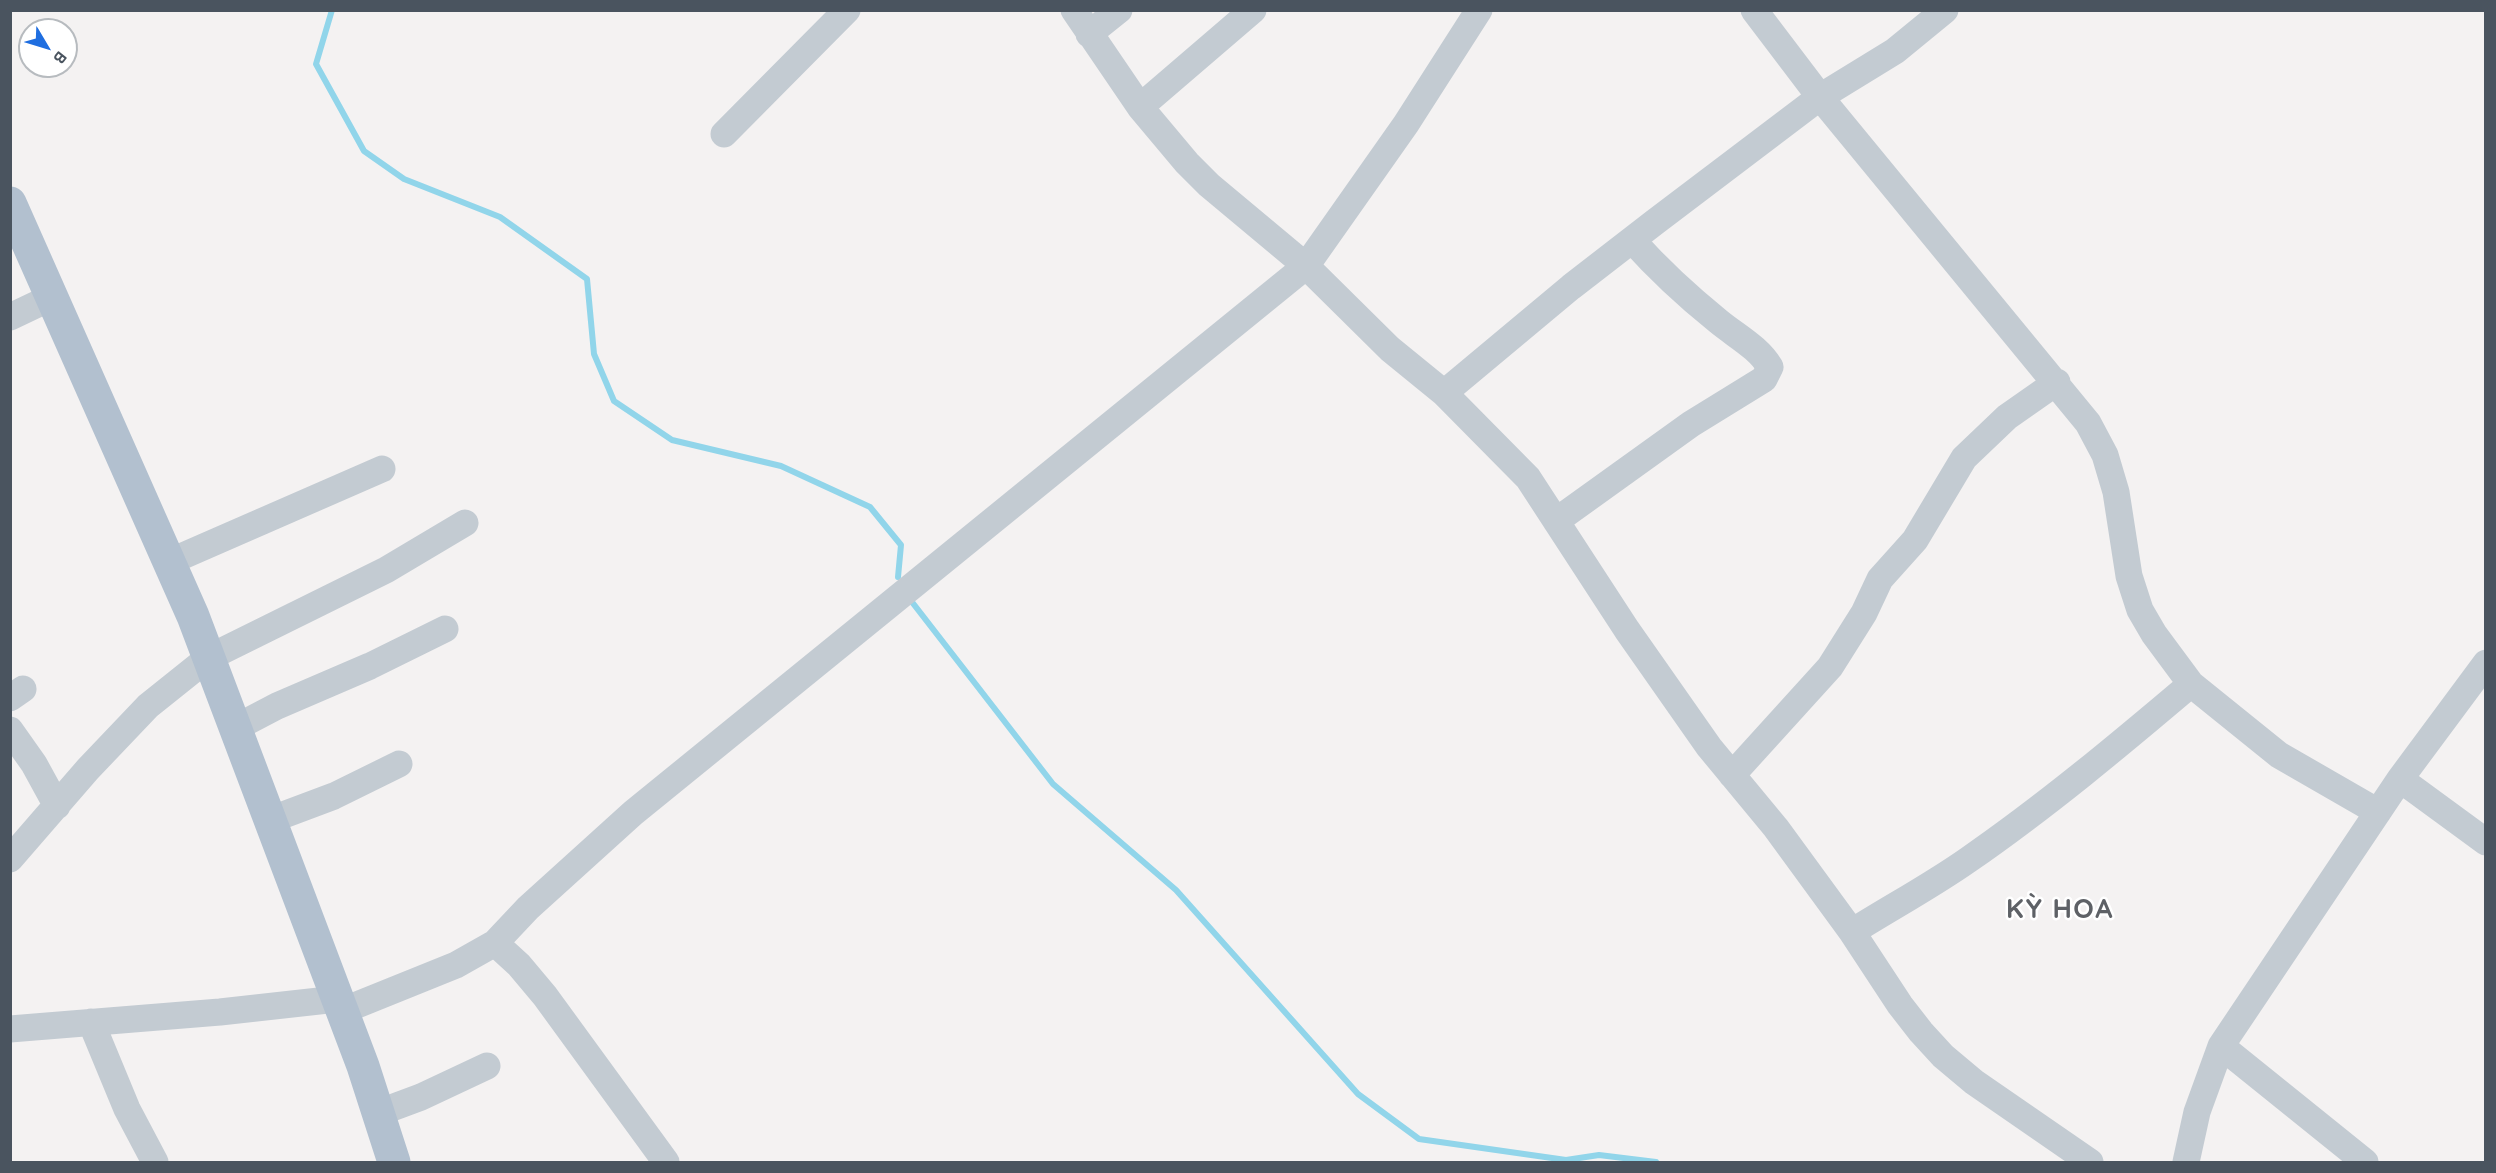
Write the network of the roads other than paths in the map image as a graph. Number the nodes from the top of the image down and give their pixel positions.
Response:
1 (847, 10) edge
2 (1074, 10) edge
3 (1119, 10) edge
4 (1253, 10) edge
5 (1479, 10) edge
6 (1754, 10) edge
7 (1945, 10) edge
8 (1089, 34) junction
9 (1820, 97) junction
10 (1140, 107) junction
11 (724, 134) dead end
12 (10, 203) edge
13 (1632, 240) junction
14 (1306, 266) junction
15 (52, 297) junction
16 (10, 317) edge
17 (2057, 382) junction
18 (1444, 393) junction
19 (382, 469) dead end
20 (1556, 521) junction
21 (465, 524) dead end
22 (169, 562) junction
23 (445, 629) dead end
24 (208, 658) junction
25 (2486, 663) edge
26 (2191, 684) junction
27 (235, 728) junction
28 (10, 730) edge
29 (399, 764) dead end
30 (1732, 775) junction
31 (2400, 779) junction
32 (57, 806) junction
33 (2378, 812) junction
34 (270, 820) junction
35 (2486, 842) edge
36 (12, 855) edge
37 (1852, 932) junction
38 (495, 943) junction
39 (340, 1005) junction
40 (91, 1022) junction
41 (10, 1029) edge
42 (2221, 1046) junction
43 (487, 1066) dead end
44 (378, 1113) junction
45 (155, 1162) edge
46 (394, 1162) edge
47 (666, 1162) edge
48 (2090, 1162) edge
49 (2186, 1162) edge
50 (2365, 1162) edge

1 - 11 street
2 - 8 street
3 - 8 street
4 - 10 street
5 - 14 street
6 - 9 street
7 - 9 street
8 - 10 street
9 - 13 street
9 - 17 street
10 - 14 street
12 - 15 main road
13 - 18 street
13 - 20 street
14 - 18 street
14 - 38 street
15 - 16 street
15 - 22 main road
17 - 26 street
17 - 30 street
18 - 20 street
19 - 22 street
20 - 30 street
21 - 24 street
22 - 24 main road
23 - 27 street
24 - 27 main road
24 - 32 street
25 - 31 street
26 - 33 street
26 - 37 street
27 - 34 main road
28 - 32 street
29 - 34 street
30 - 37 street
31 - 33 street
31 - 35 street
32 - 36 street
33 - 42 street
34 - 39 main road
37 - 48 street
38 - 39 street
38 - 47 street
39 - 40 street
39 - 44 main road
40 - 41 street
40 - 45 street
42 - 49 street
42 - 50 street
43 - 44 street
44 - 46 main road

